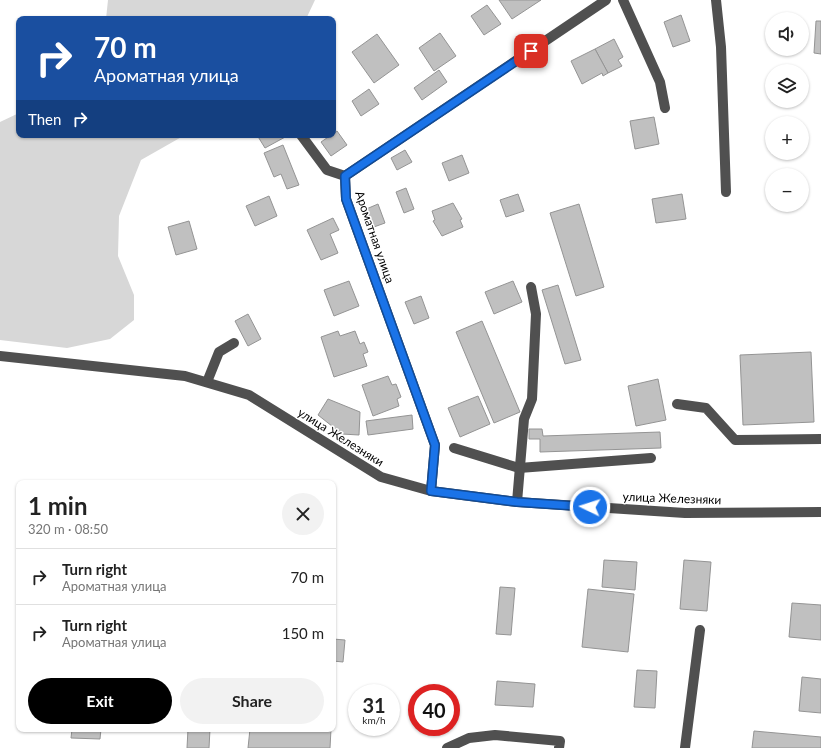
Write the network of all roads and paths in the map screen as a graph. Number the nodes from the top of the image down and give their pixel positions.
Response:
1 (606, 0) edge
2 (623, 0) edge
3 (716, 0) edge
4 (665, 108) dead end
5 (303, 138) edge
6 (345, 176) junction
7 (726, 192) dead end
8 (531, 287) dead end
9 (234, 343) dead end
10 (0, 356) edge
11 (207, 382) junction
12 (677, 404) dead end
13 (821, 439) edge
14 (454, 448) dead end
15 (650, 458) dead end
16 (519, 468) junction
17 (431, 491) junction
18 (517, 502) junction
19 (821, 512) edge
20 (700, 630) dead end
21 (447, 748) edge
22 (559, 748) edge
23 (685, 748) edge

1 - 6 street
2 - 4 street
3 - 7 street
5 - 6 street
6 - 17 street, Ароматная улица
8 - 16 street
9 - 11 street
10 - 11 street, улица Железняки
11 - 17 street, улица Железняки
12 - 13 street
14 - 16 street
15 - 16 street
16 - 18 street
17 - 18 street, улица Железняки
18 - 19 street, улица Железняки
20 - 23 street
21 - 22 street

